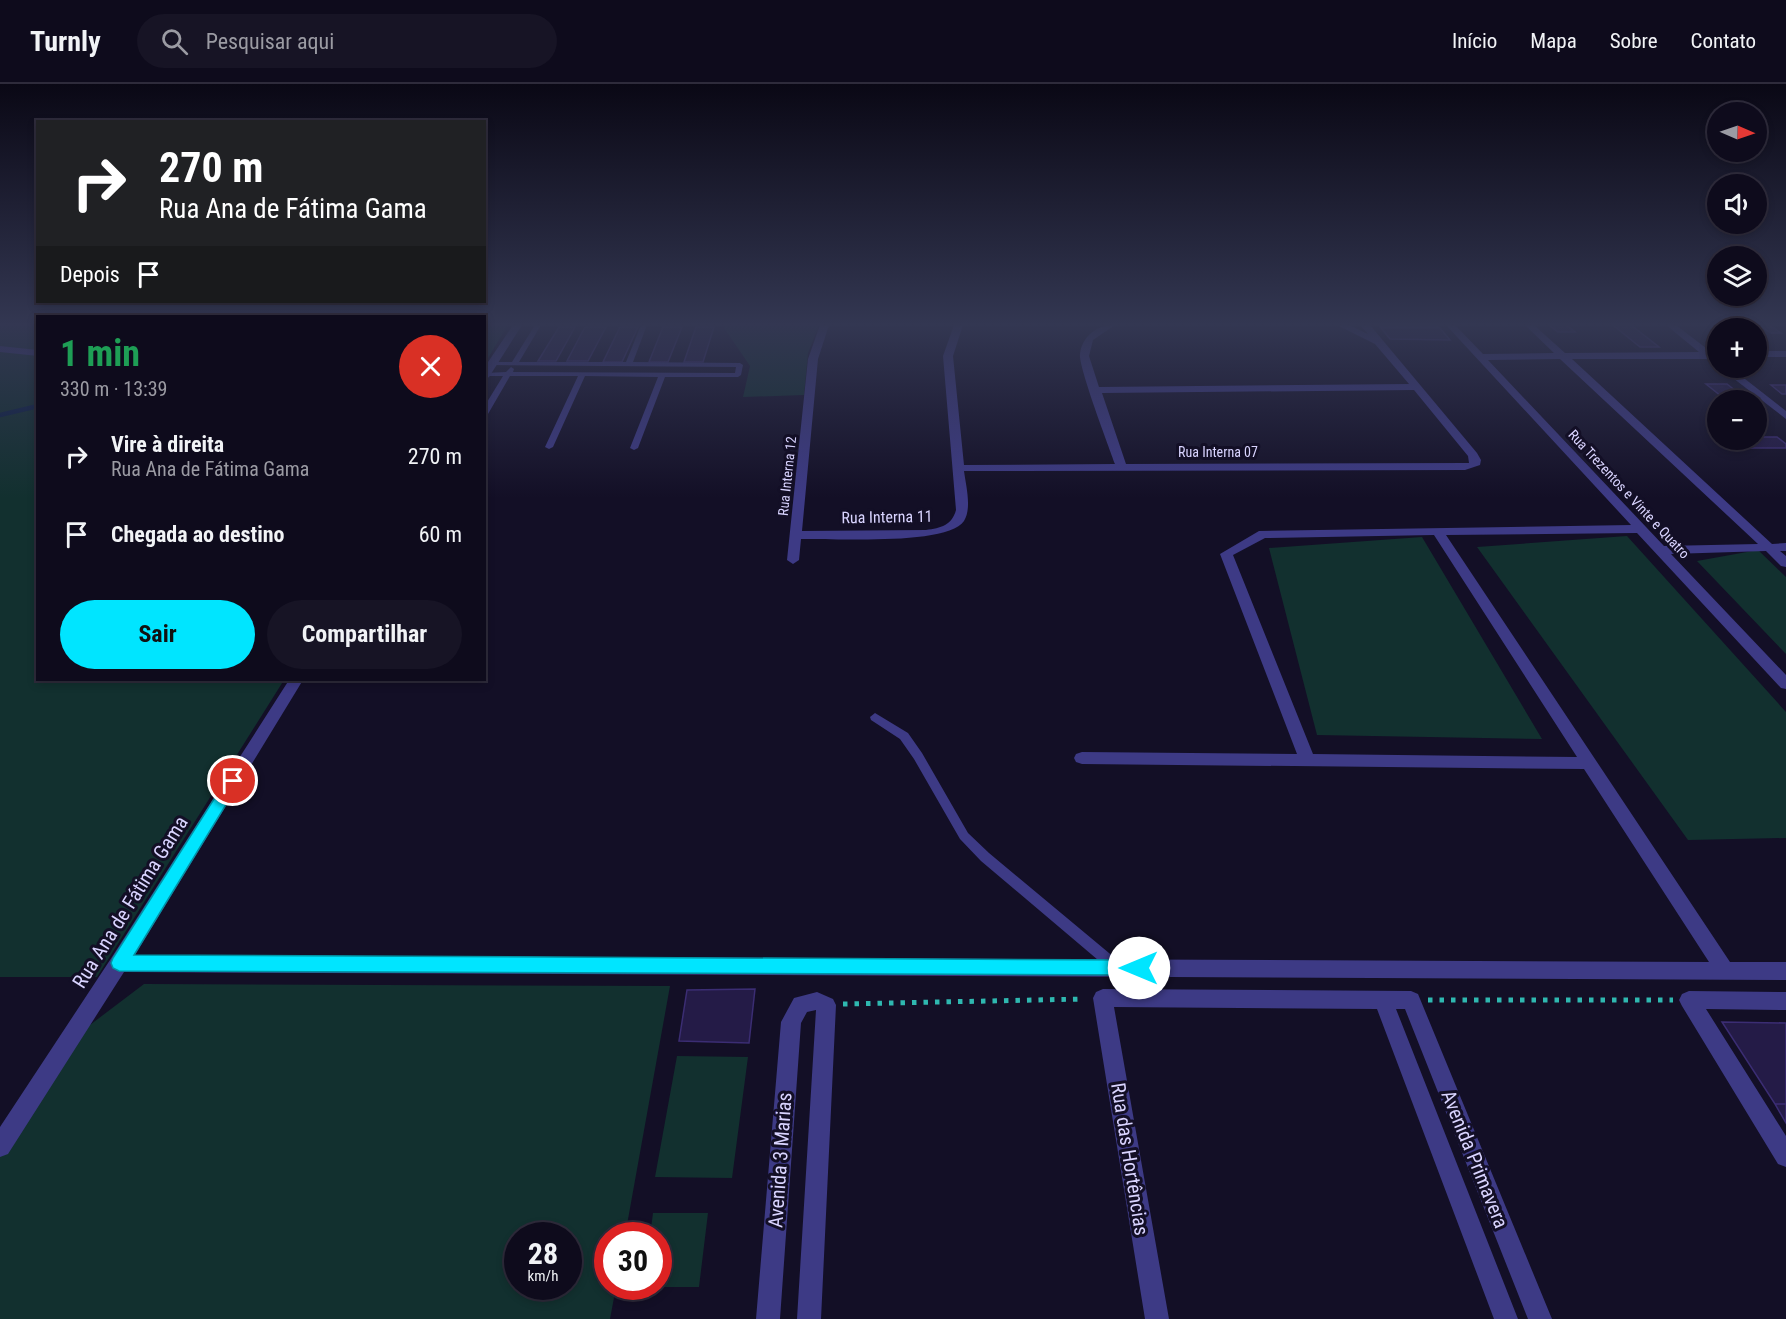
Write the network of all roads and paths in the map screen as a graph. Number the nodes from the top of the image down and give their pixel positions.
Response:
1 (503, 383) edge
2 (579, 383) edge
3 (659, 383) edge
4 (811, 383) edge
5 (951, 383) edge
6 (1093, 383) edge
7 (1413, 383) edge
8 (1505, 383) edge
9 (1593, 383) edge
10 (1744, 383) edge
11 (1417, 387) junction
12 (1097, 390) junction
13 (486, 411) edge
14 (1786, 416) edge
15 (549, 447) dead end
16 (634, 448) dead end
17 (1120, 466) junction
18 (959, 468) junction
19 (1641, 529) junction
20 (1438, 532) junction
21 (795, 535) junction
22 (1769, 547) junction
23 (1786, 547) edge
24 (1661, 550) junction
25 (793, 560) dead end
26 (1786, 563) edge
27 (295, 681) edge
28 (1786, 684) edge
29 (875, 717) dead end
30 (1082, 758) dead end
31 (1307, 760) junction
32 (1589, 763) junction
33 (119, 963) junction
34 (1116, 967) junction
35 (1725, 971) junction
36 (1786, 971) edge
37 (1103, 998) junction
38 (1383, 1000) junction
39 (1411, 1000) junction
40 (1689, 1000) junction
41 (1786, 1001) edge
42 (826, 1005) junction
43 (0, 1146) edge
44 (1786, 1156) edge
45 (768, 1319) edge
46 (809, 1319) edge
47 (1156, 1319) edge
48 (1506, 1319) edge
49 (1540, 1319) edge

1 - 13 lane
2 - 15 lane
3 - 16 lane
4 - 21 street, Rua Interna 12
5 - 18 street
6 - 12 street
7 - 11 street
8 - 19 street, Rua Trezentos e Vinte e Quatro
9 - 22 street
10 - 14 street
11 - 12 street
11 - 17 street, Rua Interna 07
12 - 17 street
17 - 18 street, Rua Interna 07
18 - 21 street, Rua Interna 11
19 - 20 street
19 - 24 street, Rua Trezentos e Vinte e Quatro
20 - 31 street
20 - 32 street
21 - 25 street, Rua Interna 12
22 - 23 street
22 - 24 street
22 - 26 street
24 - 28 street, Rua Trezentos e Vinte e Quatro
27 - 33 street, Rua Ana de Fátima Gama
29 - 34 lane
30 - 31 street
31 - 32 street
32 - 35 street
33 - 34 street
33 - 43 street, Rua Ana de Fátima Gama
34 - 35 street
35 - 36 street
37 - 38 street
37 - 42 path
37 - 47 street, Rua das Hortências
38 - 39 street
38 - 48 street, Avenida Primavera
39 - 40 path
39 - 49 street, Avenida Primavera
40 - 41 street
40 - 44 street
42 - 45 street, Avenida 3 Marias
42 - 46 street, Avenida 3 Marias

